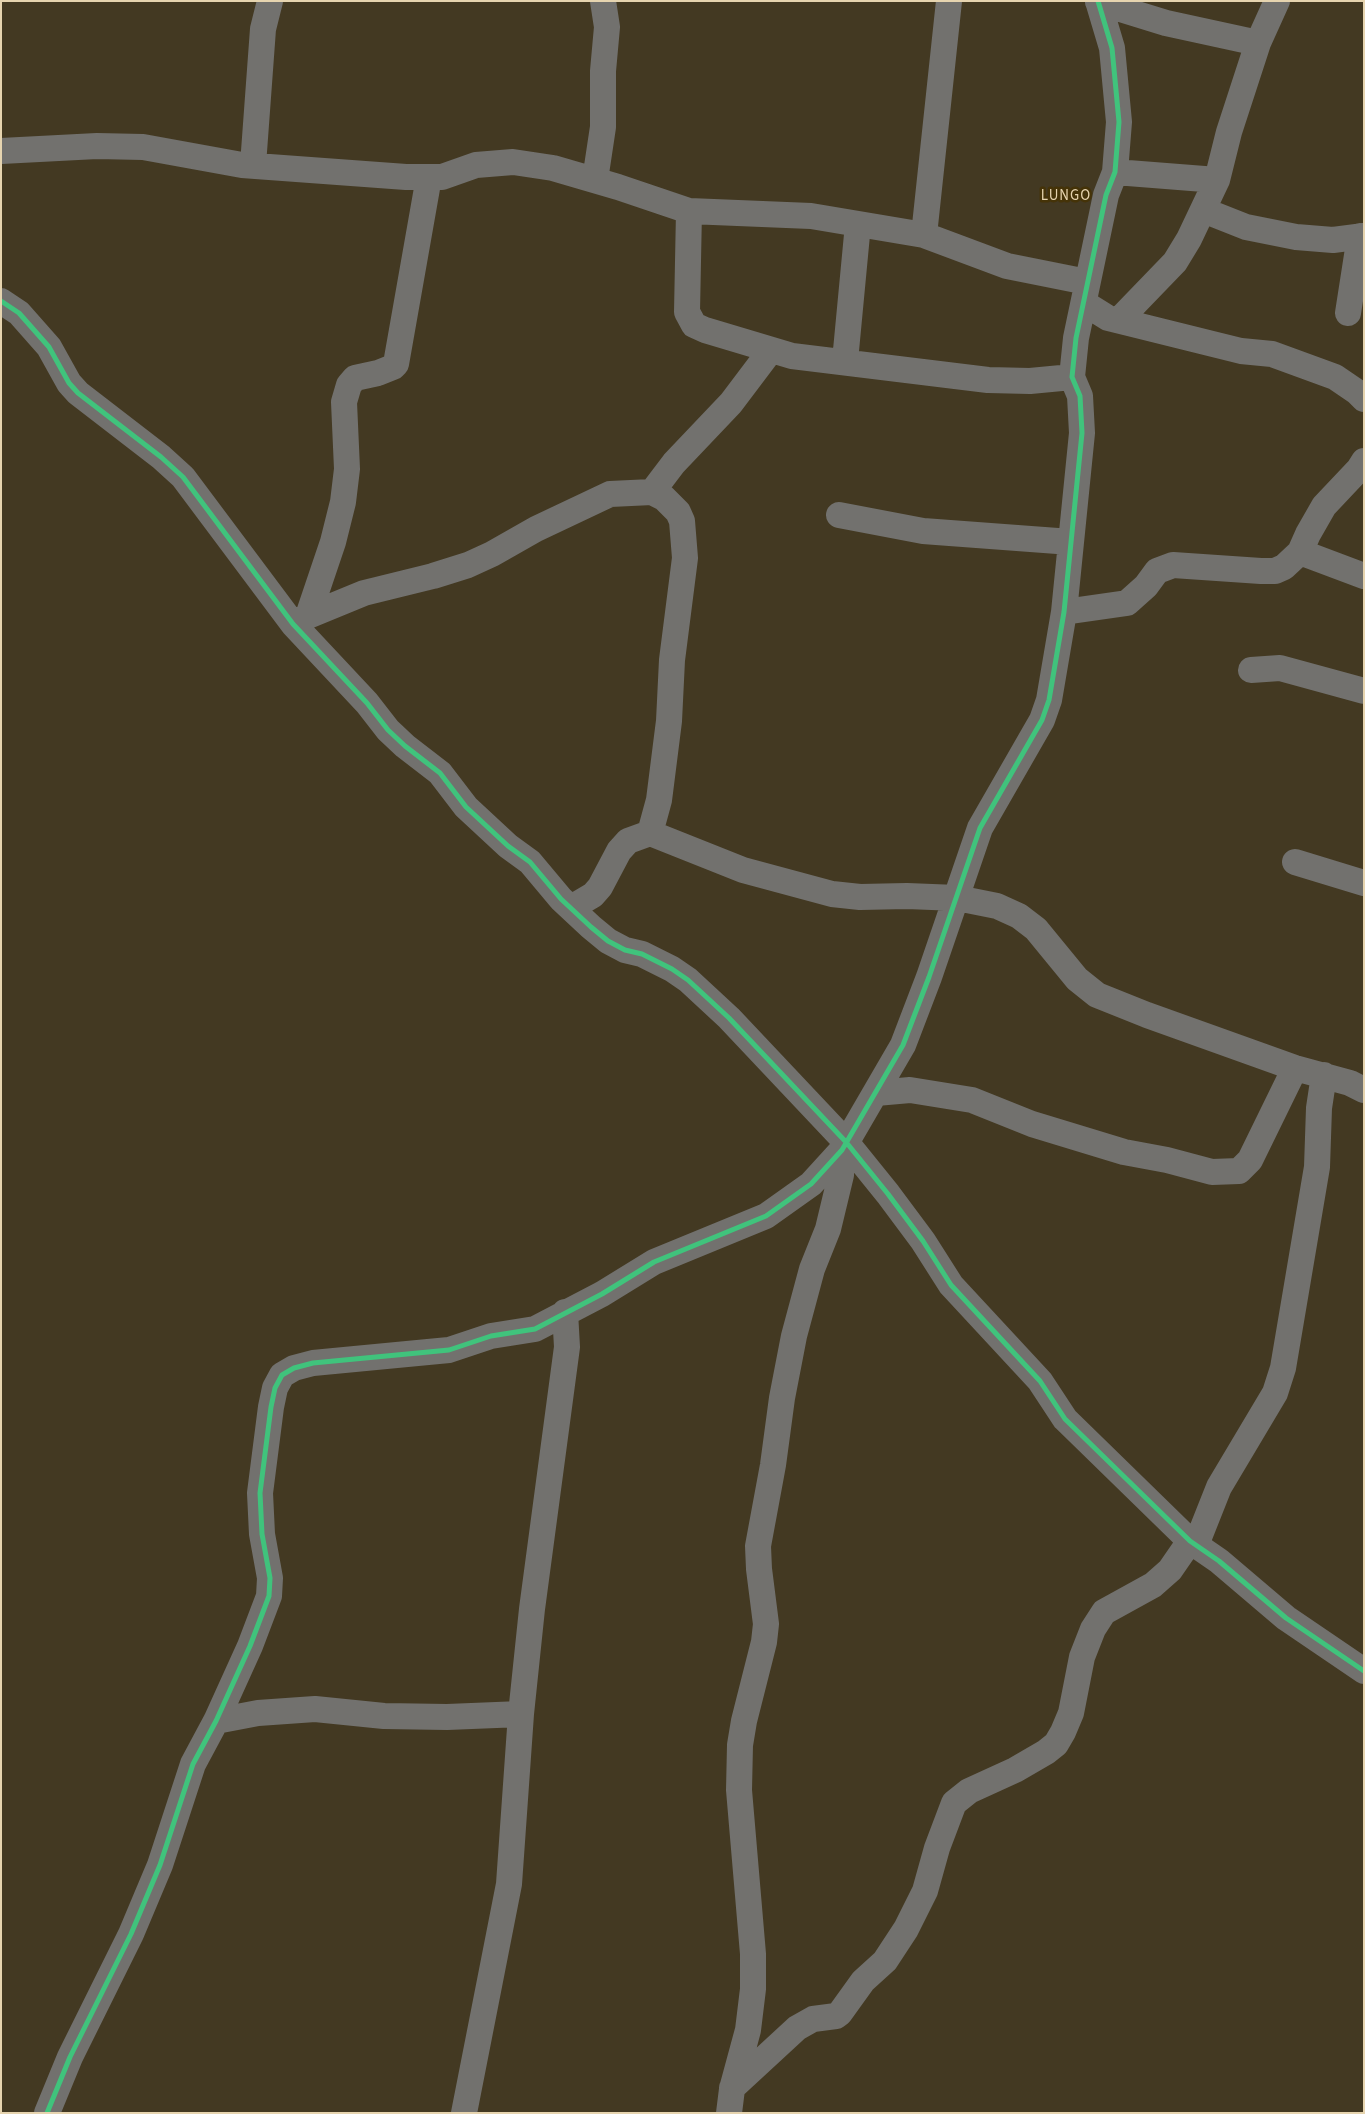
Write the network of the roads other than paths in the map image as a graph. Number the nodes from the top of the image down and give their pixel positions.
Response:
1 (270, 1) edge
2 (603, 1) edge
3 (949, 1) edge
4 (1277, 1) edge
5 (1098, 2) edge
6 (1258, 43) junction
7 (1, 150) edge
8 (253, 165) junction
9 (1114, 172) junction
10 (429, 177) junction
11 (595, 180) junction
12 (1217, 180) junction
13 (1203, 210) junction
14 (689, 211) junction
15 (858, 224) junction
16 (924, 236) junction
17 (1362, 236) edge
18 (1086, 292) junction
19 (1, 301) edge
20 (1348, 313) dead end
21 (1119, 320) junction
22 (771, 350) junction
23 (844, 361) junction
24 (1072, 377) junction
25 (1364, 399) edge
26 (1362, 467) edge
27 (652, 492) junction
28 (839, 515) dead end
29 (1071, 542) junction
30 (1300, 552) junction
31 (1364, 576) edge
32 (1064, 612) junction
33 (301, 620) junction
34 (1251, 670) dead end
35 (1364, 691) edge
36 (650, 833) junction
37 (1295, 862) dead end
38 (1364, 883) edge
39 (957, 898) junction
40 (571, 908) junction
41 (1295, 1068) junction
42 (1324, 1075) junction
43 (1364, 1090) edge
44 (876, 1093) junction
45 (844, 1146) junction
46 (574, 1307) junction
47 (1193, 1543) junction
48 (1364, 1671) edge
49 (521, 1714) junction
50 (216, 1721) junction
51 (731, 2101) edge
52 (47, 2113) edge
53 (464, 2113) edge

1 - 8 street
2 - 11 street
3 - 16 street
4 - 6 street
5 - 6 street
5 - 9 street
6 - 12 street
7 - 8 street
8 - 10 street
9 - 12 street
9 - 18 street
10 - 11 street
10 - 33 street
11 - 14 street
12 - 13 street
13 - 17 street
13 - 21 street
14 - 15 street
14 - 22 street
15 - 16 street
15 - 23 street
16 - 18 street
17 - 20 street
18 - 21 street
18 - 24 street
19 - 33 street
21 - 25 street
22 - 23 street
22 - 27 street
23 - 24 street
24 - 29 street
26 - 30 street
27 - 33 street
27 - 36 street
28 - 29 street
29 - 32 street
30 - 31 street
30 - 32 street
32 - 39 street
33 - 40 street
34 - 35 street
36 - 39 street
36 - 40 street
37 - 38 street
39 - 41 street
39 - 44 street
40 - 45 street
41 - 42 street
41 - 44 street
42 - 43 street
42 - 47 street
44 - 45 street
45 - 46 street
45 - 47 street
45 - 51 street
46 - 49 street
46 - 50 street
47 - 48 street
47 - 51 street
49 - 50 street
49 - 53 street
50 - 52 street

